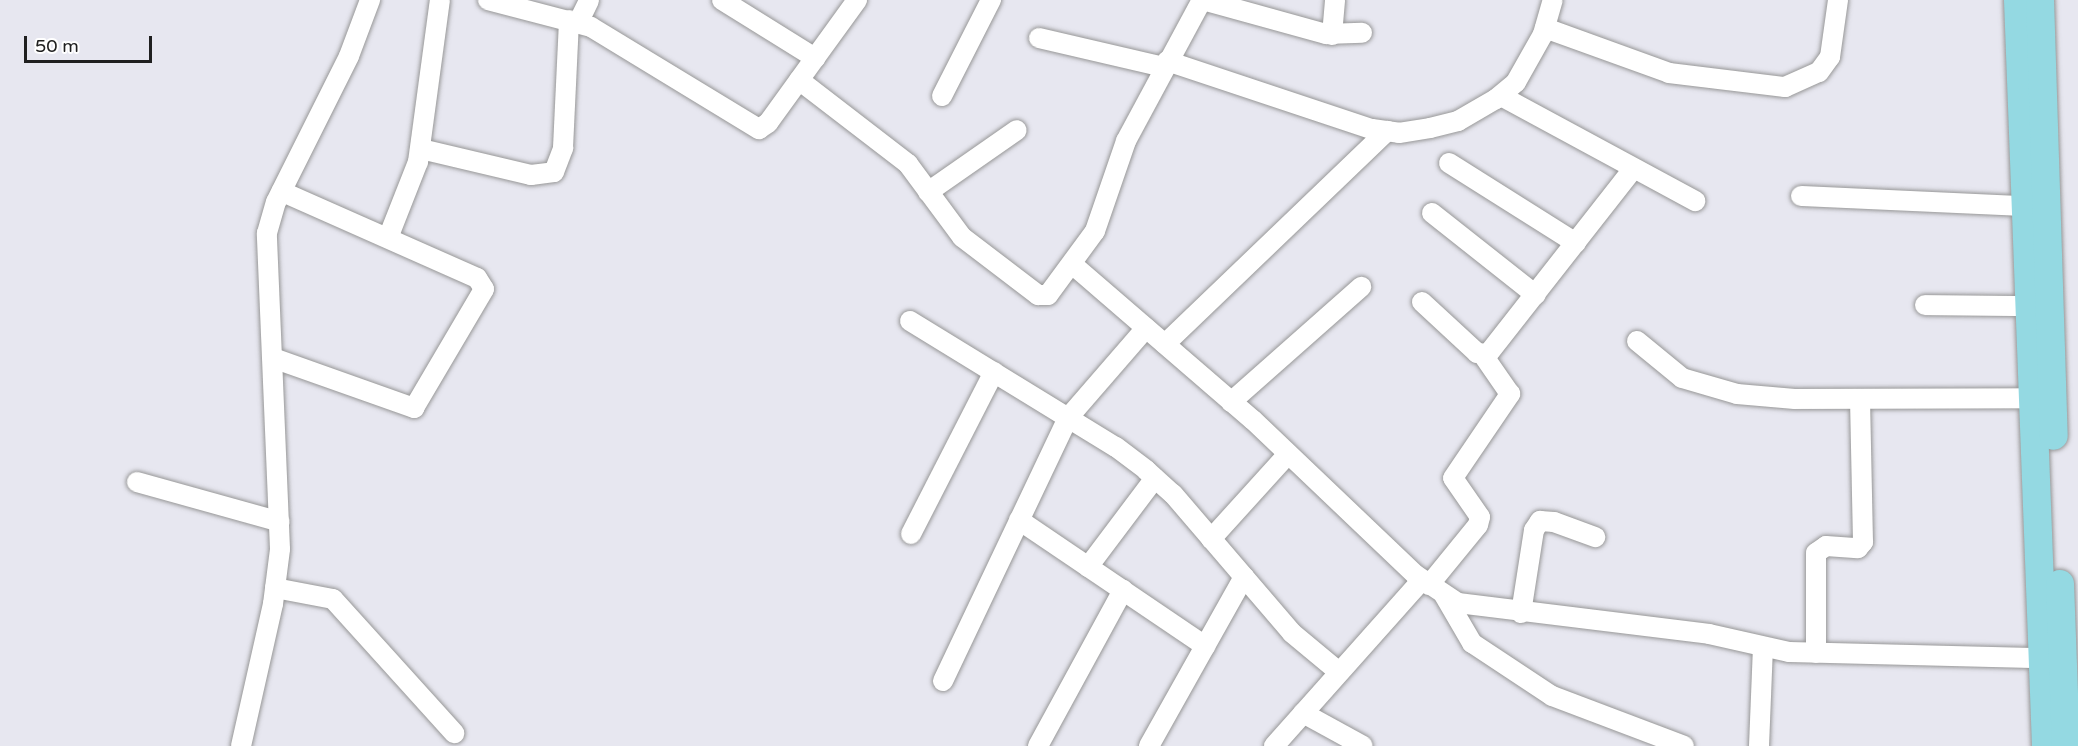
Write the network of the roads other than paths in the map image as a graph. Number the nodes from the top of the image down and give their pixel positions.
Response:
1 (370, 0) edge
2 (440, 0) edge
3 (488, 0) edge
4 (589, 0) edge
5 (857, 0) edge
6 (991, 0) edge
7 (1203, 0) edge
8 (1335, 0) edge
9 (1553, 0) edge
10 (1838, 0) edge
11 (2018, 0) edge
12 (2040, 0) edge
13 (732, 2) edge
14 (573, 22) junction
15 (1545, 28) junction
16 (1362, 33) dead end
17 (1332, 35) junction
18 (1039, 38) dead end
19 (815, 58) junction
20 (1166, 64) junction
21 (799, 80) junction
22 (942, 96) dead end
23 (1501, 96) junction
24 (1017, 130) dead end
25 (1387, 131) junction
26 (421, 149) junction
27 (1449, 163) dead end
28 (1634, 168) junction
29 (282, 191) junction
30 (928, 192) junction
31 (1801, 196) dead end
32 (1695, 201) dead end
33 (2025, 206) junction
34 (1432, 213) dead end
35 (388, 238) junction
36 (1576, 243) junction
37 (1072, 264) junction
38 (1361, 287) dead end
39 (1536, 295) junction
40 (1422, 302) dead end
41 (1925, 305) dead end
42 (2029, 306) junction
43 (910, 321) dead end
44 (1146, 328) junction
45 (1636, 341) dead end
46 (1165, 344) junction
47 (1483, 355) junction
48 (273, 358) junction
49 (994, 372) junction
50 (2033, 398) junction
51 (1860, 399) junction
52 (1232, 402) junction
53 (1068, 417) junction
54 (1288, 454) junction
55 (1155, 478) junction
56 (137, 482) dead end
57 (1019, 520) junction
58 (280, 522) junction
59 (911, 534) dead end
60 (1595, 537) dead end
61 (1212, 539) junction
62 (1088, 567) junction
63 (1244, 577) junction
64 (1432, 587) junction
65 (275, 588) junction
66 (1123, 590) junction
67 (1521, 613) junction
68 (1205, 646) junction
69 (1762, 648) junction
70 (1816, 652) junction
71 (2043, 658) junction
72 (1339, 672) junction
73 (943, 681) dead end
74 (1303, 713) junction
75 (454, 733) dead end
76 (241, 746) edge
77 (1038, 746) edge
78 (1149, 746) edge
79 (1274, 746) edge
80 (1363, 746) edge
81 (1684, 746) edge
82 (1759, 746) edge
83 (2046, 746) edge
84 (2066, 746) edge

1 - 29 street
2 - 26 street
3 - 14 street
4 - 14 street
5 - 19 street
6 - 22 street
7 - 17 street
7 - 20 street
8 - 17 street
9 - 15 street
10 - 15 street
11 - 33 highway
12 - 84 highway
13 - 19 street
14 - 21 street
14 - 26 street
15 - 23 street
16 - 17 street
18 - 20 street
19 - 21 street
20 - 25 street
20 - 37 street
21 - 30 street
23 - 25 street
23 - 28 street
24 - 30 street
25 - 46 street
26 - 35 street
27 - 36 street
28 - 32 street
28 - 36 street
29 - 35 street
29 - 48 street
30 - 37 street
31 - 33 street
33 - 42 highway
34 - 39 street
35 - 48 street
36 - 39 street
37 - 44 street
38 - 52 street
39 - 47 street
40 - 47 street
41 - 42 street
42 - 50 highway
43 - 49 street
44 - 46 street
44 - 53 street
45 - 51 street
46 - 52 street
47 - 64 street
48 - 58 street
49 - 53 street
49 - 59 street
50 - 51 street
50 - 71 highway
51 - 70 street
52 - 54 street
53 - 55 street
53 - 57 street
54 - 61 street
54 - 64 street
55 - 61 street
55 - 62 street
56 - 58 street
57 - 62 street
57 - 73 street
58 - 65 street
60 - 67 street
61 - 63 street
62 - 66 street
63 - 68 street
63 - 72 street
64 - 67 street
64 - 72 street
64 - 81 street
65 - 75 street
65 - 76 street
66 - 68 street
66 - 77 street
67 - 69 street
68 - 78 street
69 - 70 street
69 - 82 street
70 - 71 street
71 - 83 highway
72 - 74 street
74 - 79 street
74 - 80 street

